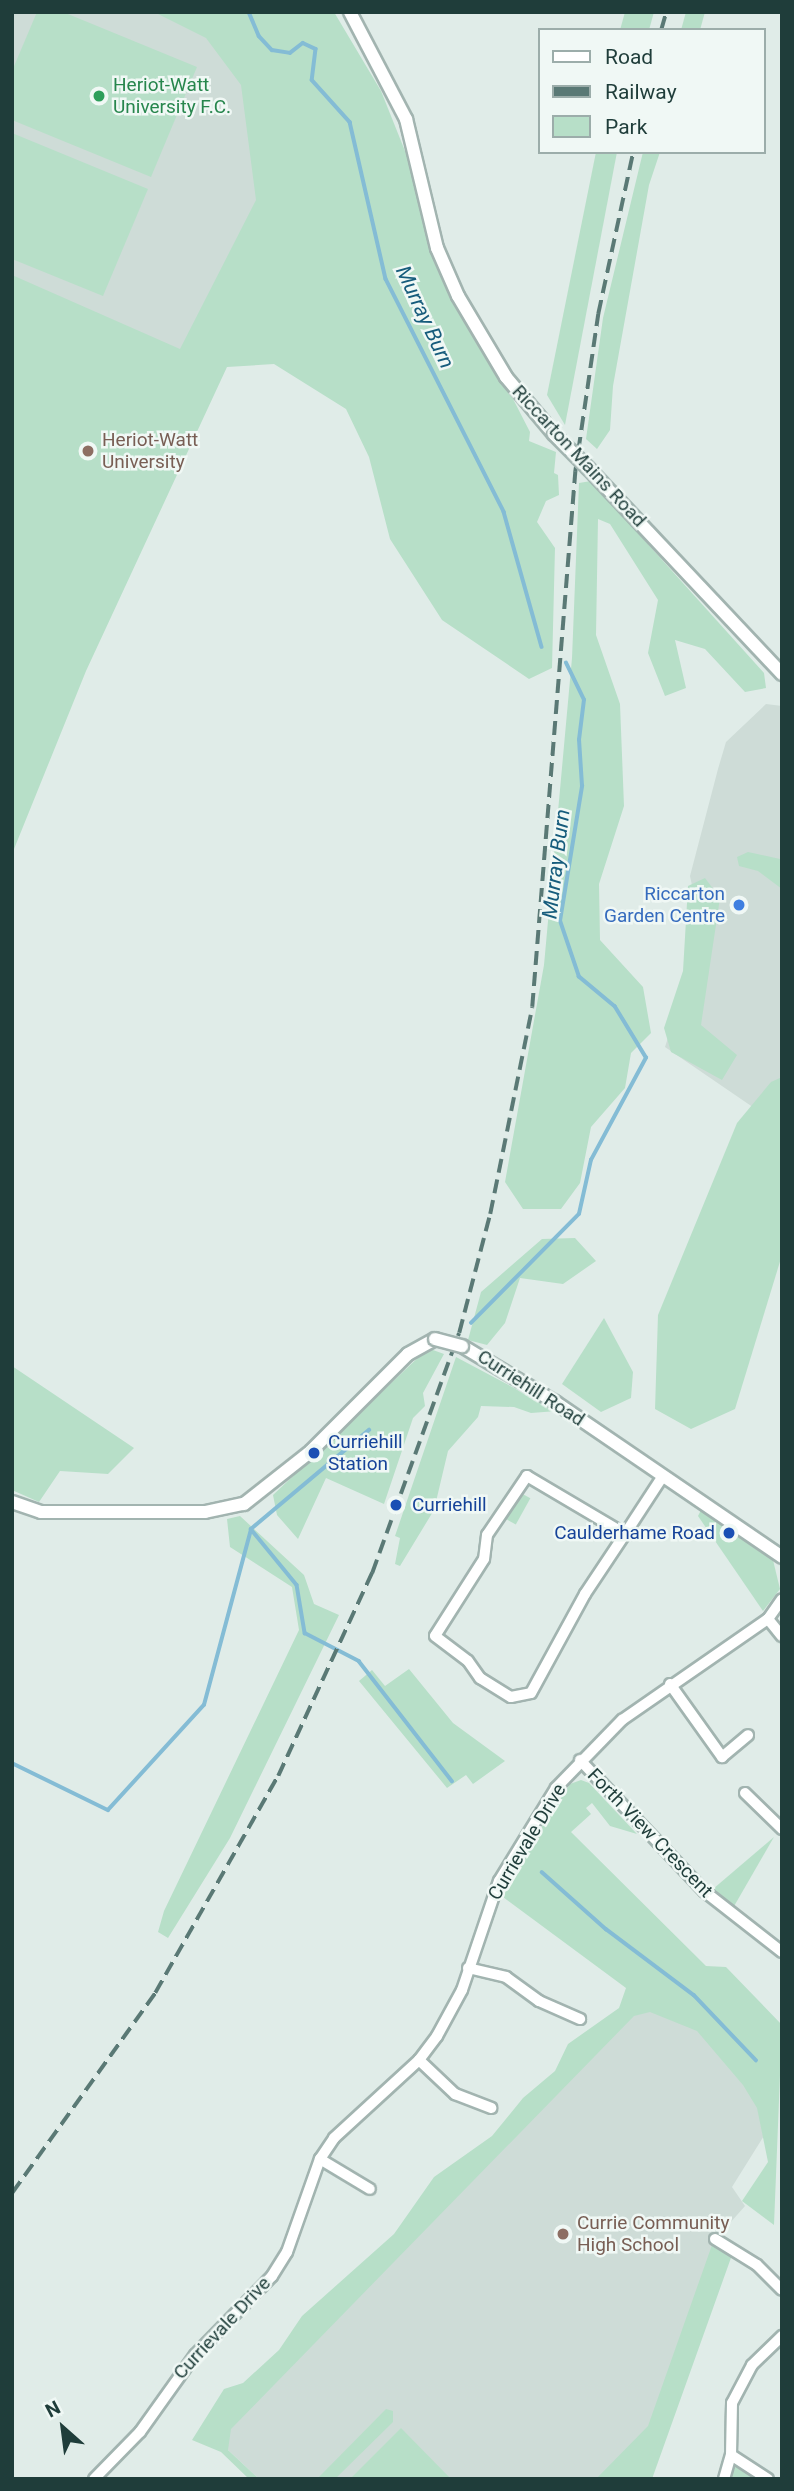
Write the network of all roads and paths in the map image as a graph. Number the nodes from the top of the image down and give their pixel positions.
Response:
1 (350, 12) edge
2 (782, 674) edge
3 (663, 1476) junction
4 (12, 1502) edge
5 (625, 1534) junction
6 (782, 1557) edge
7 (782, 1599) edge
8 (768, 1619) junction
9 (782, 1636) edge
10 (670, 1684) junction
11 (748, 1735) dead end
12 (580, 1760) junction
13 (745, 1793) dead end
14 (782, 1829) edge
15 (782, 1952) edge
16 (468, 1968) junction
17 (580, 2020) dead end
18 (419, 2060) junction
19 (491, 2108) dead end
20 (320, 2159) junction
21 (370, 2189) dead end
22 (715, 2239) dead end
23 (782, 2290) edge
24 (782, 2336) edge
25 (731, 2455) junction
26 (94, 2479) edge
27 (724, 2479) edge
28 (768, 2479) edge

1 - 2 street, Riccarton Mains Road, bridge
3 - 4 street, Curriehill Road, bridge
3 - 5 street
3 - 6 street, Curriehill Road
5 - 5 street
7 - 8 street, Forth View Crescent
8 - 9 street
8 - 10 street, Forth View Crescent
10 - 11 street
10 - 12 street, Forth View Crescent
12 - 15 street, Forth View Crescent
12 - 16 street, Currievale Drive
13 - 14 street
16 - 17 street
16 - 18 street, Currievale Drive
18 - 19 street
18 - 20 street, Currievale Drive
20 - 21 street
20 - 26 street, Currievale Drive
22 - 23 street
24 - 25 street
25 - 27 street
25 - 28 street

